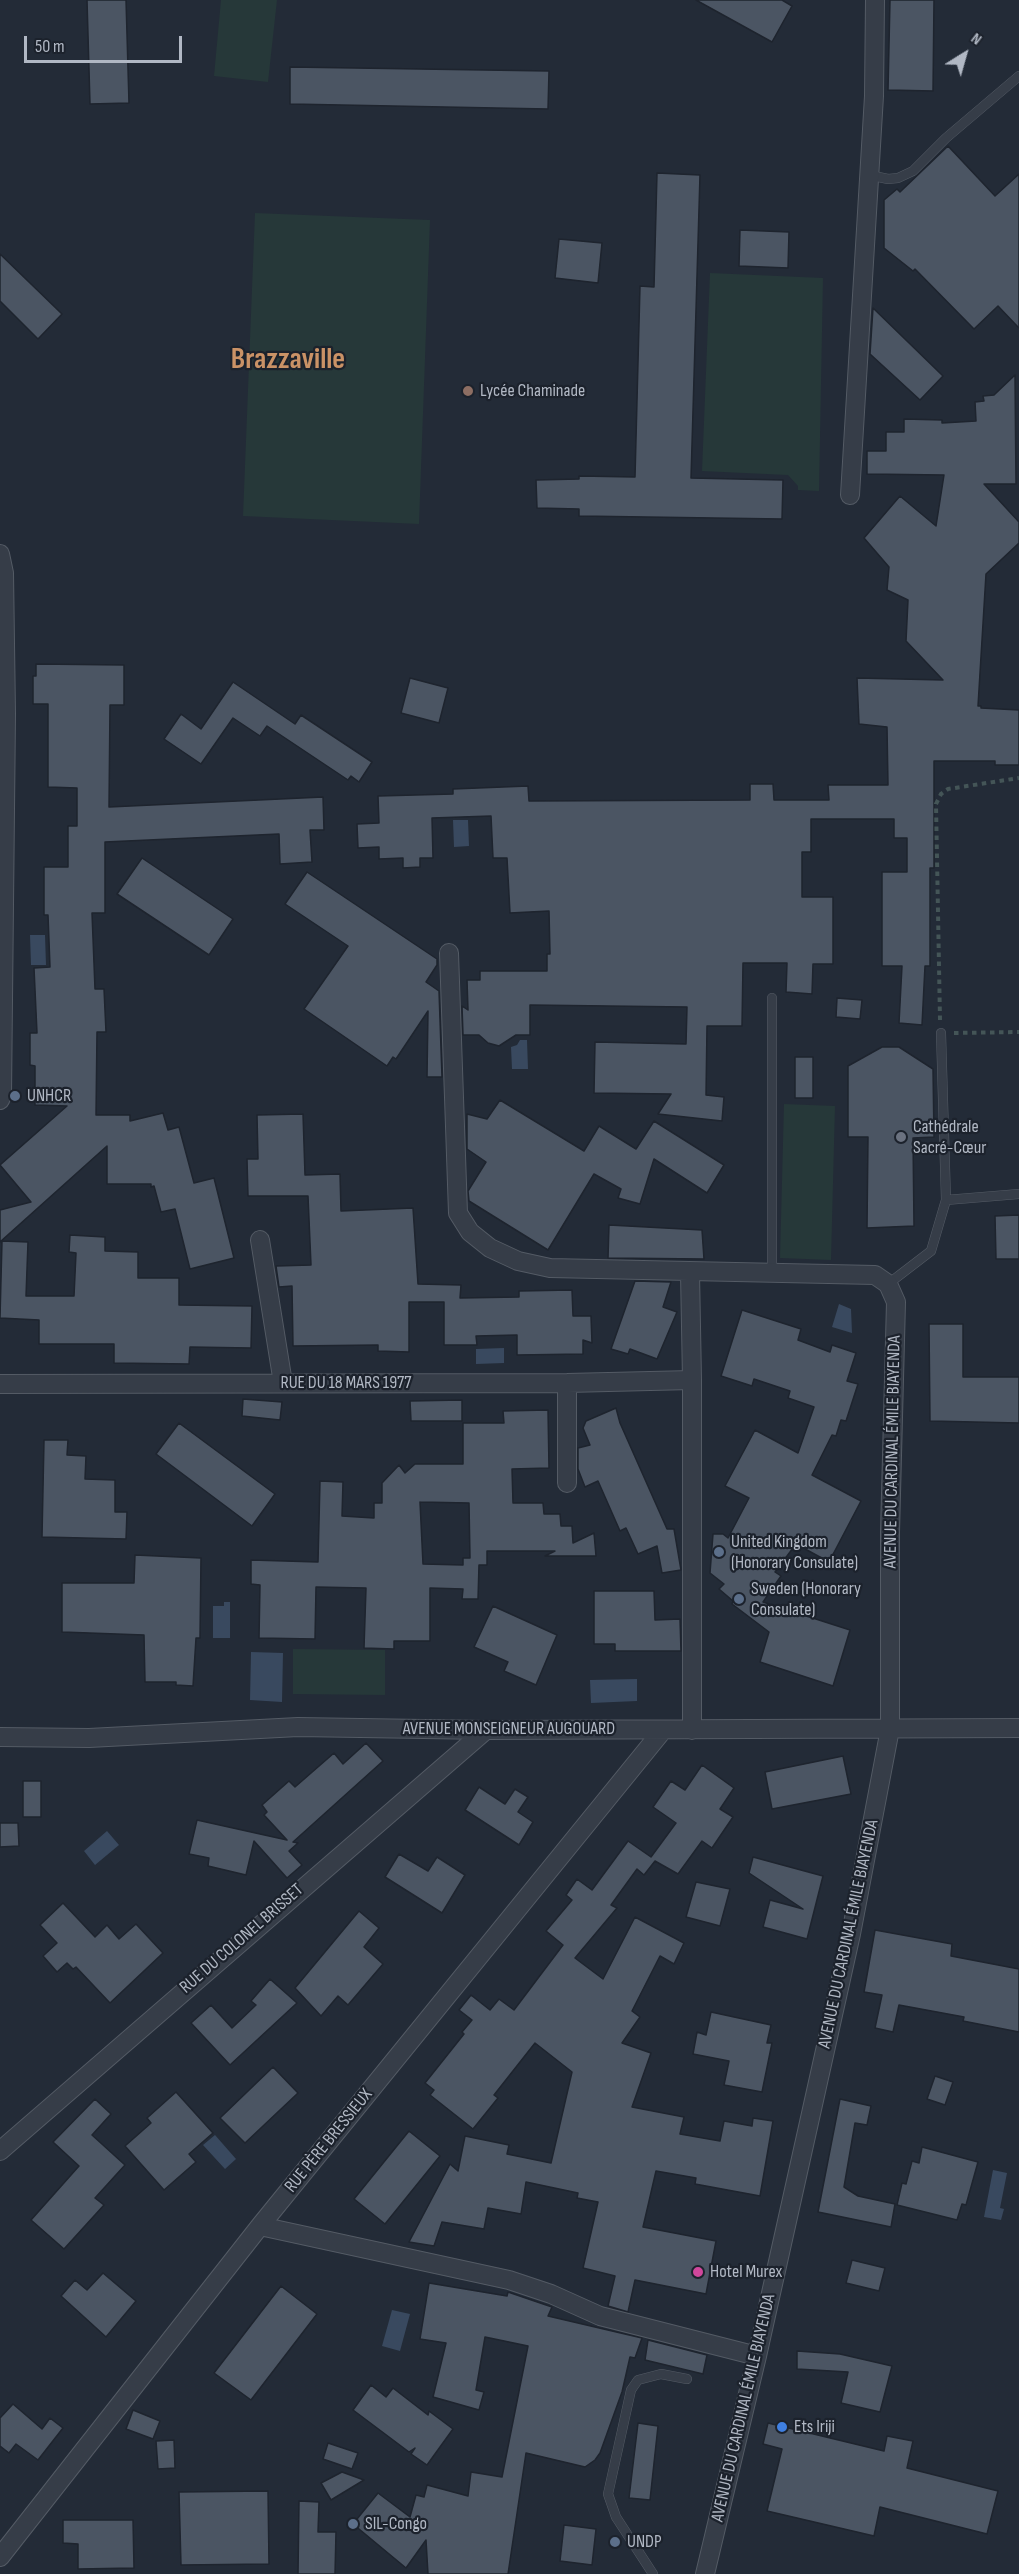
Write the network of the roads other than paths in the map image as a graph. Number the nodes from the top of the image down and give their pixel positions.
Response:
1 (875, 0) edge
2 (1019, 76) edge
3 (869, 175) junction
4 (850, 495) dead end
5 (0, 554) edge
6 (2, 852) edge
7 (449, 953) dead end
8 (772, 998) dead end
9 (941, 1033) road end
10 (0, 1100) edge
11 (1019, 1194) edge
12 (946, 1200) junction
13 (260, 1240) dead end
14 (772, 1272) junction
15 (690, 1273) junction
16 (888, 1284) junction
17 (692, 1380) junction
18 (283, 1383) junction
19 (567, 1383) junction
20 (0, 1384) edge
21 (567, 1483) dead end
22 (1019, 1728) edge
23 (890, 1729) junction
24 (486, 1730) junction
25 (663, 1730) junction
26 (692, 1730) junction
27 (0, 1737) edge
28 (0, 2151) edge
29 (260, 2226) junction
30 (757, 2356) junction
31 (687, 2379) dead end
32 (0, 2557) edge
33 (652, 2574) edge
34 (705, 2574) edge

1 - 3 street
2 - 3 lane
3 - 4 street
5 - 6 street
6 - 10 street
7 - 15 street
8 - 14 lane
9 - 12 lane
11 - 12 lane
12 - 16 lane
13 - 18 street
14 - 15 street
14 - 16 street
15 - 17 street
16 - 23 street, AVENUE DU CARDINAL ÉMILE BIAYENDA
17 - 19 street, RUE DU 18 MARS 1977
17 - 26 street
18 - 19 street, RUE DU 18 MARS 1977
18 - 20 street, RUE DU 18 MARS 1977
19 - 21 street
22 - 23 street, AVENUE MONSEIGNEUR AUGOUARD
23 - 26 street, AVENUE MONSEIGNEUR AUGOUARD
23 - 30 street, AVENUE DU CARDINAL ÉMILE BIAYENDA
24 - 25 street, AVENUE MONSEIGNEUR AUGOUARD
24 - 27 street, AVENUE MONSEIGNEUR AUGOUARD
24 - 28 street, RUE DU COLONEL BRISSET
25 - 26 street, AVENUE MONSEIGNEUR AUGOUARD
25 - 29 street, RUE PÈRE BRESSIEUX
29 - 30 street
29 - 32 street, RUE PÈRE BRESSIEUX
30 - 34 street, AVENUE DU CARDINAL ÉMILE BIAYENDA
31 - 33 lane

